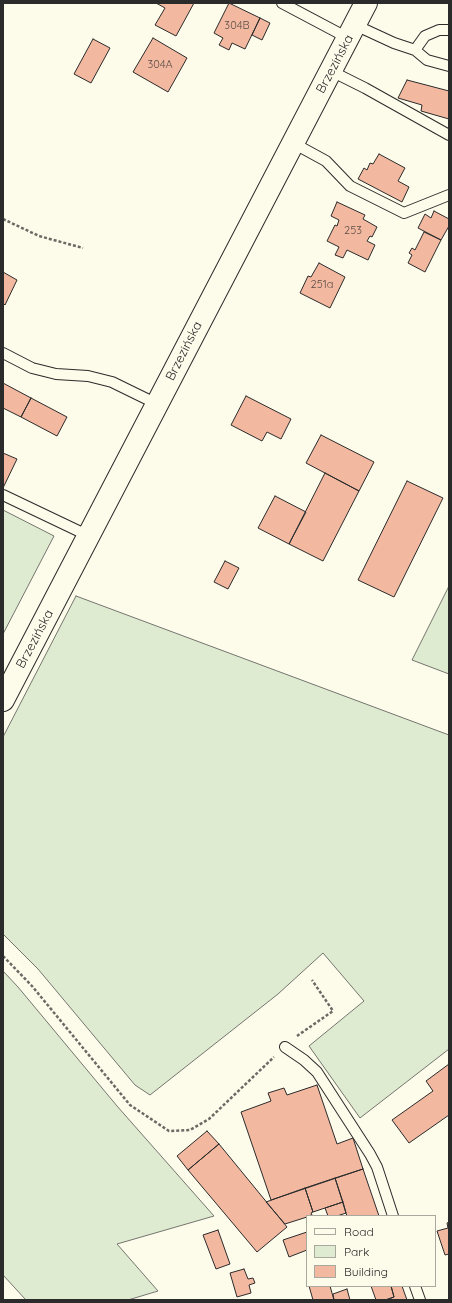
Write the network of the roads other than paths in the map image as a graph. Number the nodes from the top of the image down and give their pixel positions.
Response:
1 (282, 3) edge
2 (366, 3) edge
3 (449, 30) edge
4 (351, 32) junction
5 (415, 50) junction
6 (449, 66) edge
7 (331, 71) junction
8 (449, 135) edge
9 (294, 143) junction
10 (449, 195) edge
11 (3, 353) edge
12 (157, 404) junction
13 (3, 495) edge
14 (89, 536) junction
15 (3, 700) edge
16 (285, 1047) road end
17 (393, 1215) edge
18 (415, 1287) edge
19 (420, 1300) edge

1 - 4 lane
2 - 4 main road, Brzezińska
3 - 5 lane
4 - 5 lane
4 - 7 main road, Brzezińska
5 - 6 lane
7 - 8 lane
7 - 9 main road, Brzezińska
9 - 10 lane
9 - 12 main road, Brzezińska
11 - 12 lane
12 - 14 main road, Brzezińska
13 - 14 lane
14 - 15 main road, Brzezińska
16 - 17 lane
18 - 19 lane

